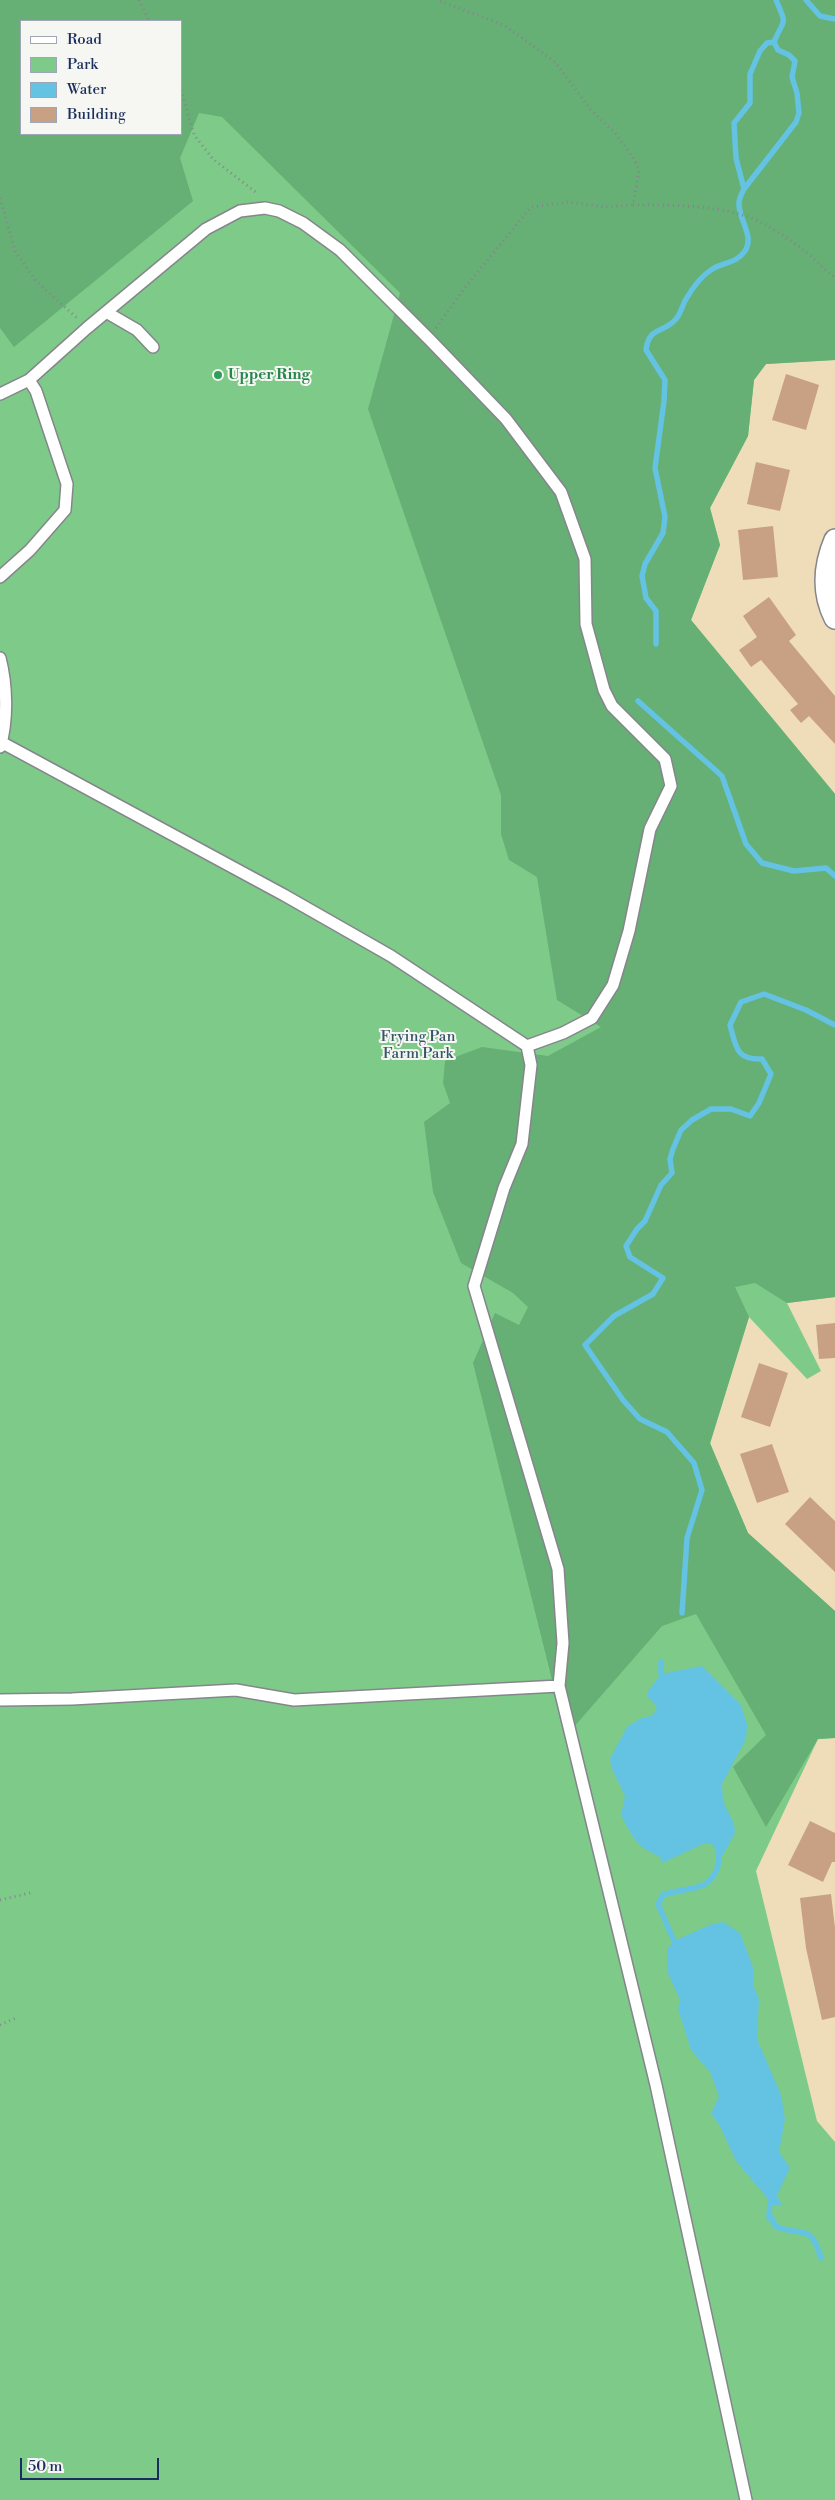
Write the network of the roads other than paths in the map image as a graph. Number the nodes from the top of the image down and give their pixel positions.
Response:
1 (106, 312) junction
2 (154, 347) dead end
3 (29, 380) junction
4 (0, 394) edge
5 (835, 540) edge
6 (0, 577) edge
7 (835, 618) edge
8 (0, 658) edge
9 (1, 744) edge
10 (527, 1046) junction
11 (559, 1686) junction
12 (0, 1700) edge
13 (746, 2500) edge

1 - 2 lane
1 - 3 lane
1 - 10 lane
3 - 4 lane
3 - 6 lane
5 - 7 street
8 - 9 lane
9 - 10 lane
10 - 11 lane
11 - 12 lane
11 - 13 lane

